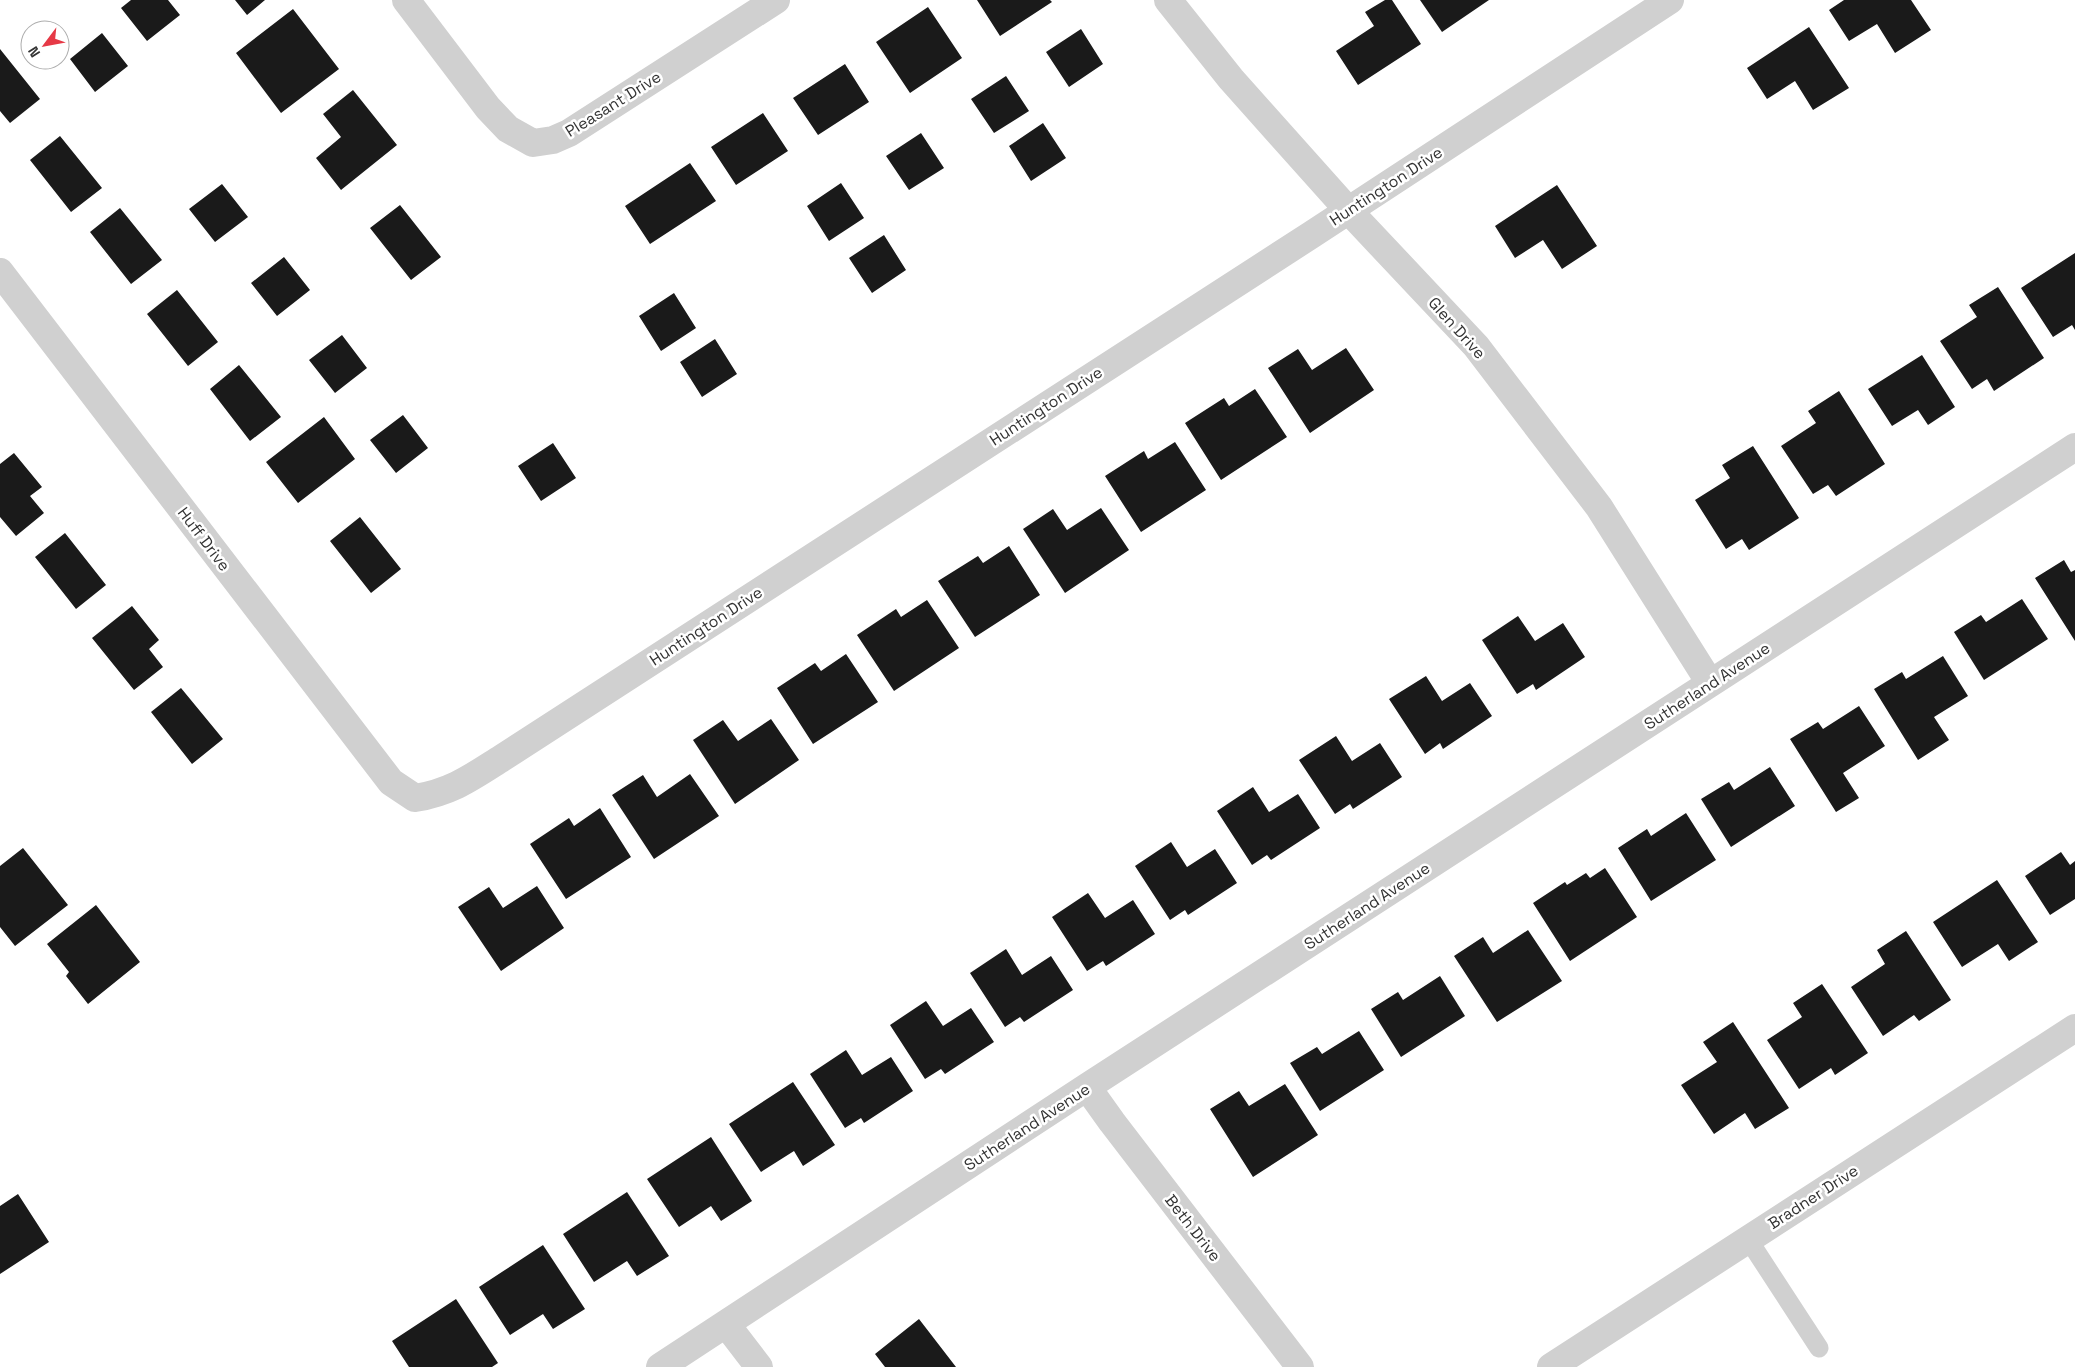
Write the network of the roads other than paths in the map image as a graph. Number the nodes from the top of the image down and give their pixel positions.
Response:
1 (406, 0) edge
2 (776, 0) edge
3 (1168, 0) edge
4 (1670, 0) edge
5 (1348, 210) junction
6 (0, 272) edge
7 (2075, 447) edge
8 (1710, 683) junction
9 (415, 798) joint
10 (2075, 1028) edge
11 (1087, 1087) junction
12 (1748, 1239) junction
13 (726, 1324) junction
14 (1819, 1348) dead end
15 (660, 1367) edge
16 (759, 1367) edge
17 (1300, 1367) edge
18 (1551, 1367) edge

1 - 2 street, Pleasant Drive
3 - 5 street, Glen Drive
4 - 5 street, Huntington Drive
5 - 8 street, Glen Drive
5 - 9 street, Huntington Drive
6 - 9 street, Huff Drive
7 - 8 street, Sutherland Avenue
8 - 11 street, Sutherland Avenue
10 - 12 street, Bradner Drive
11 - 13 street, Sutherland Avenue
11 - 17 street, Beth Drive
12 - 14 lane
12 - 18 street, Bradner Drive
13 - 15 street, Sutherland Avenue
13 - 16 street

